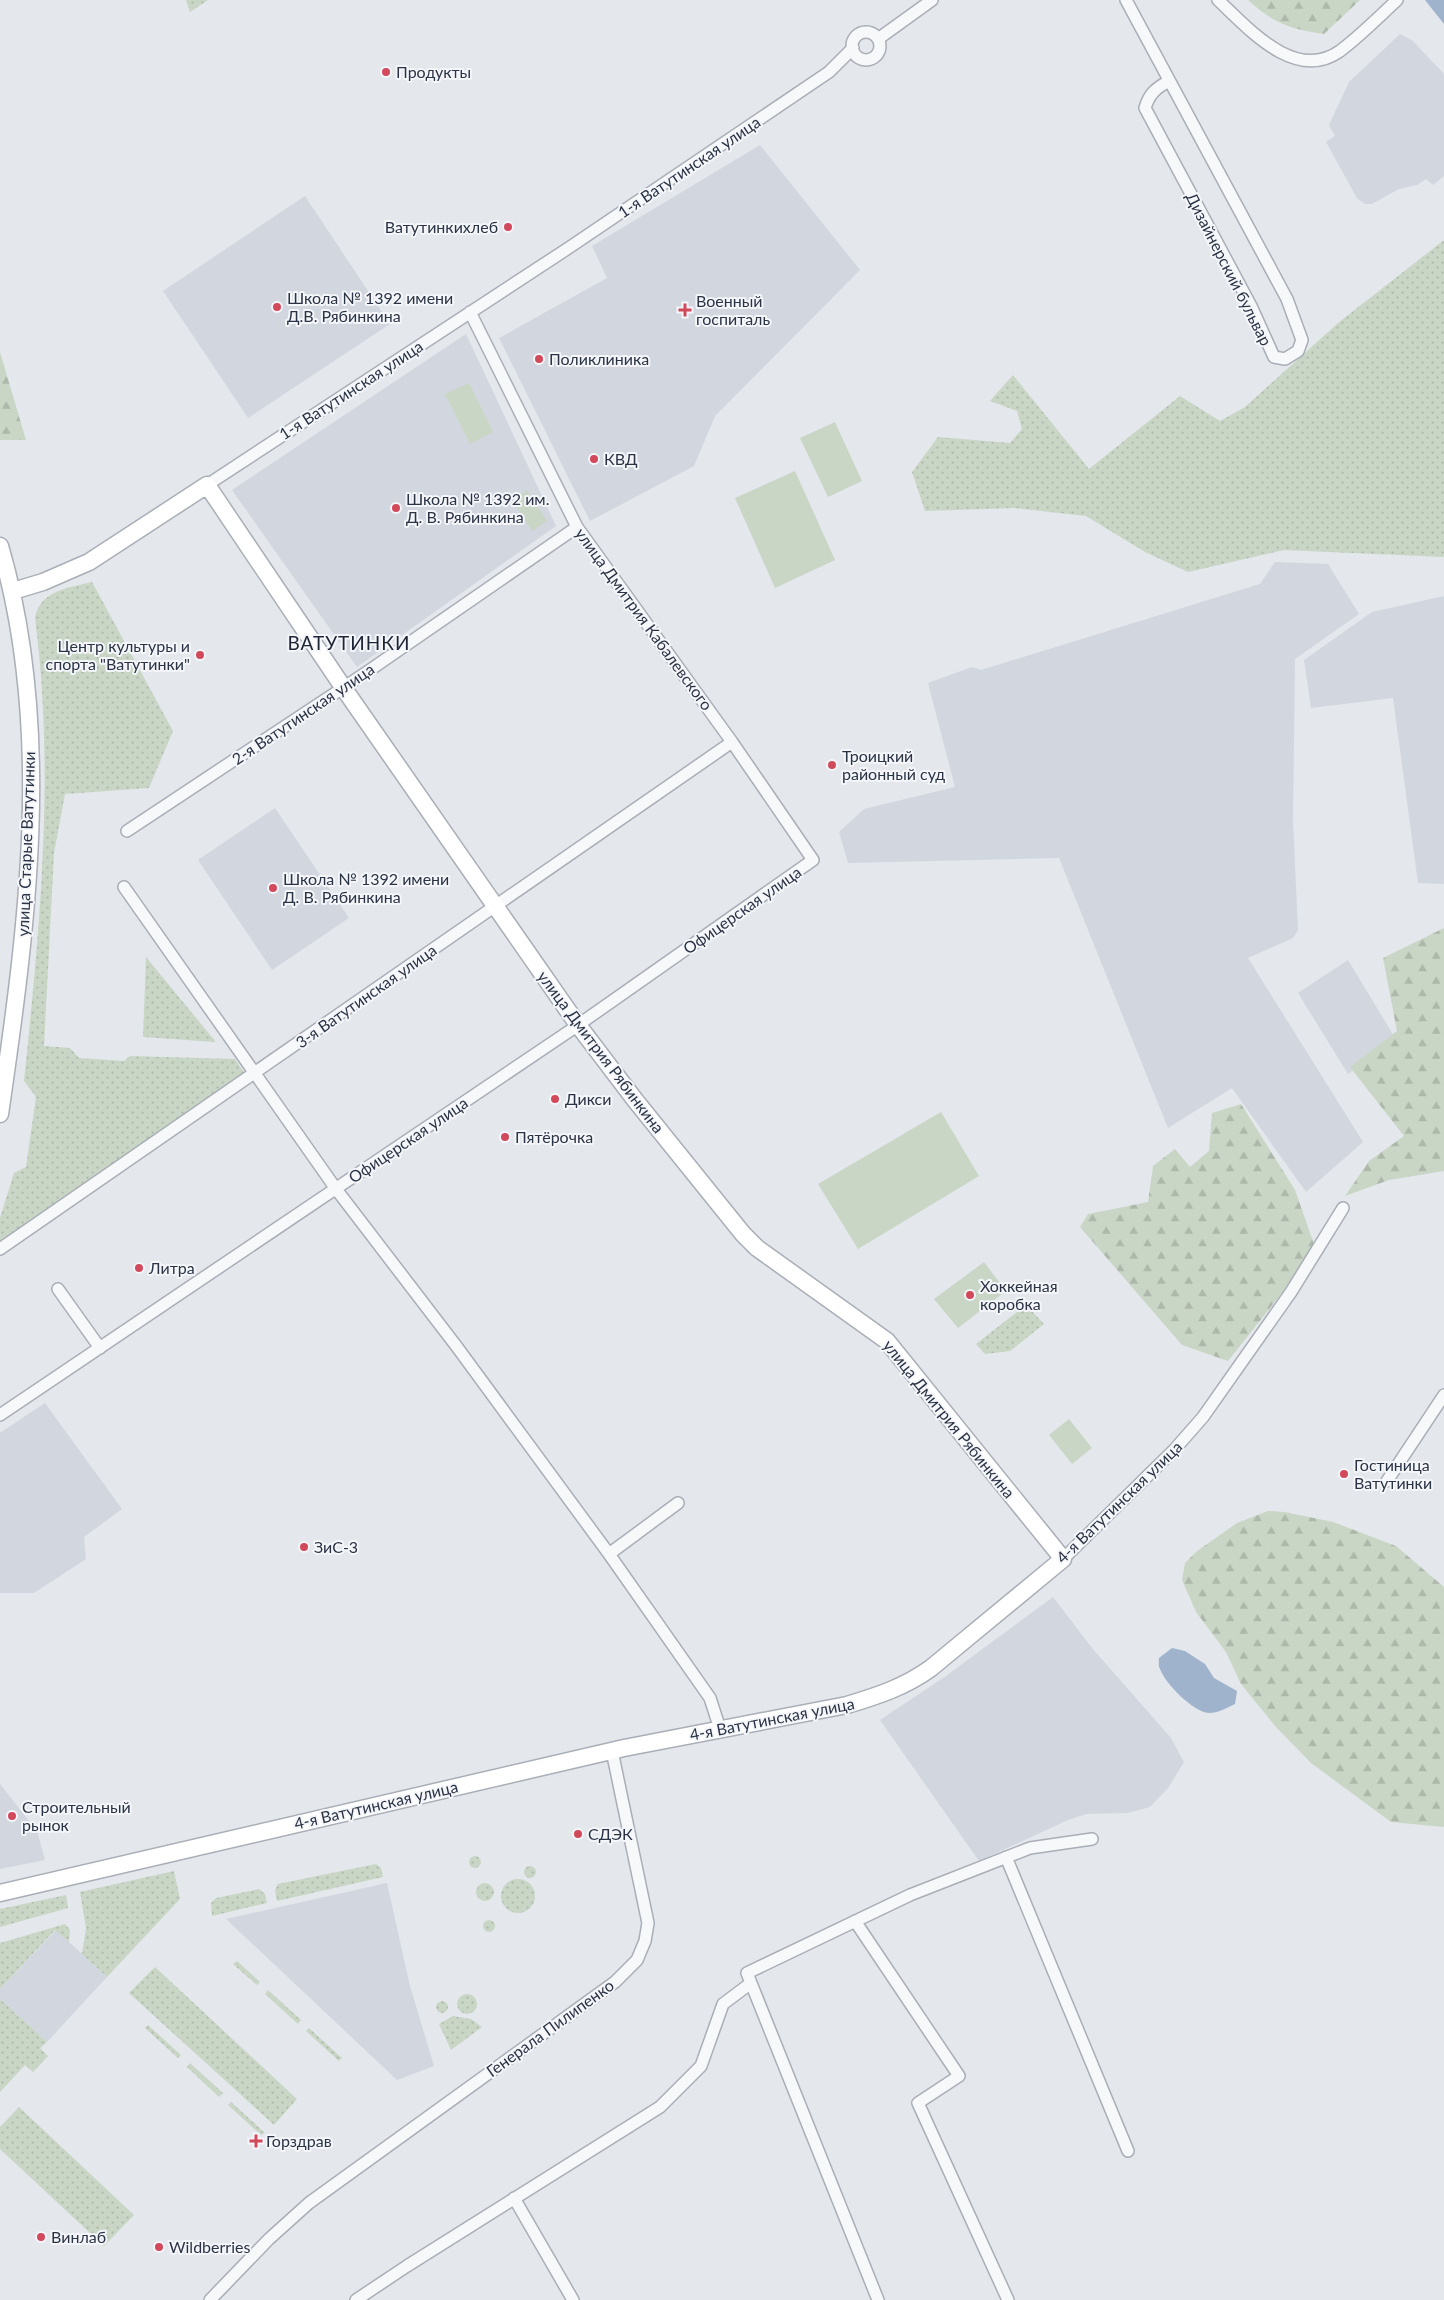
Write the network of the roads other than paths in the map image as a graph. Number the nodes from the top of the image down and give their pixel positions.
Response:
1 (932, 0) edge
2 (1126, 0) edge
3 (1218, 0) edge
4 (1398, 0) edge
5 (878, 39) junction
6 (853, 48) junction
7 (862, 59) junction
8 (829, 72) junction
9 (1170, 81) junction
10 (470, 312) junction
11 (207, 485) junction
12 (577, 527) junction
13 (0, 546) edge
14 (13, 591) junction
15 (343, 687) junction
16 (732, 742) junction
17 (127, 831) dead end
18 (813, 860) joint
19 (124, 887) dead end
20 (495, 907) junction
21 (578, 1025) junction
22 (255, 1074) junction
23 (0, 1114) edge
24 (336, 1189) junction
25 (1343, 1208) dead end
26 (0, 1249) edge
27 (58, 1289) dead end
28 (100, 1348) junction
29 (1444, 1395) edge
30 (0, 1415) edge
31 (1387, 1481) dead end
32 (678, 1503) dead end
33 (609, 1554) junction
34 (1063, 1558) junction
35 (720, 1729) junction
36 (612, 1751) junction
37 (1092, 1839) dead end
38 (1006, 1857) junction
39 (0, 1893) edge
40 (855, 1921) junction
41 (751, 1983) junction
42 (1128, 2151) dead end
43 (514, 2198) junction
44 (210, 2300) edge
45 (356, 2300) edge
46 (573, 2300) edge
47 (878, 2300) edge
48 (1008, 2300) edge

1 - 5 street
2 - 9 street, Дизайнерский бульвар
3 - 4 street
5 - 6 street
5 - 7 street
6 - 7 street
6 - 8 street, 1-я Ватутинская улица
7 - 8 street, 1-я Ватутинская улица
8 - 10 street, 1-я Ватутинская улица
9 - 9 street, Дизайнерский бульвар
10 - 11 street, 1-я Ватутинская улица
10 - 12 street, улица Дмитрия Кабалевского
11 - 14 street, 1-я Ватутинская улица
11 - 15 street, улица Дмитрия Рябинкина
12 - 15 street, 2-я Ватутинская улица
12 - 16 street, улица Дмитрия Кабалевского
13 - 14 street, улица Старые Ватутинки
14 - 23 street, улица Старые Ватутинки
15 - 17 street, 2-я Ватутинская улица
15 - 20 street, улица Дмитрия Рябинкина
16 - 18 street, улица Дмитрия Кабалевского
16 - 20 street, 3-я Ватутинская улица
18 - 21 street, Офицерская улица
19 - 22 street
20 - 21 street, улица Дмитрия Рябинкина
20 - 22 street, 3-я Ватутинская улица
21 - 24 street, Офицерская улица
21 - 34 street, улица Дмитрия Рябинкина
22 - 24 street
22 - 26 street, 3-я Ватутинская улица
24 - 28 street, Офицерская улица
24 - 33 street
25 - 34 street, 4-я Ватутинская улица
27 - 28 street
28 - 30 street, Офицерская улица
29 - 31 street
32 - 33 street
33 - 35 street
34 - 35 street, 4-я Ватутинская улица
35 - 36 street, 4-я Ватутинская улица
36 - 39 street, 4-я Ватутинская улица
36 - 44 street, Генерала Пилипенко
37 - 38 street
38 - 40 street
38 - 42 street
40 - 41 street
40 - 48 street
41 - 43 street
41 - 47 street
43 - 45 street
43 - 46 street

